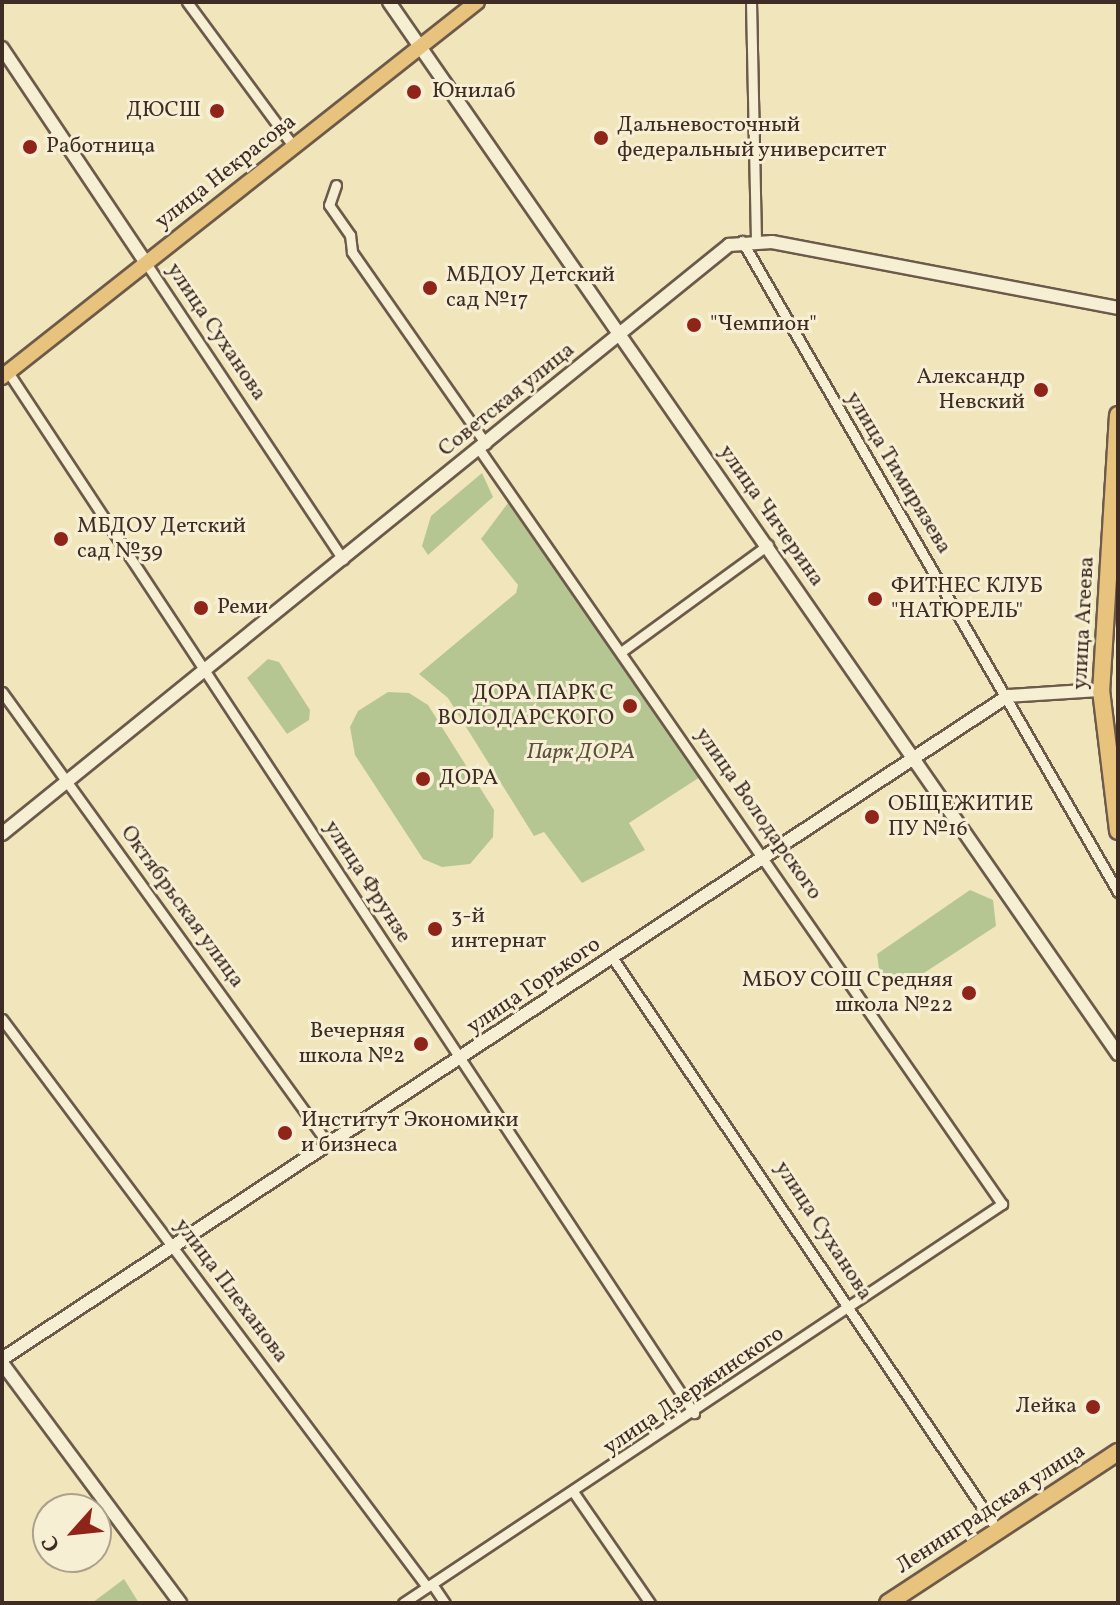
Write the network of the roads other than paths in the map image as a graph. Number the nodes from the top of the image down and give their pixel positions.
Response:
1 (187, 2) edge
2 (389, 2) edge
3 (477, 2) edge
4 (751, 2) edge
5 (2, 48) edge
6 (420, 48) junction
7 (294, 147) junction
8 (336, 185) dead end
9 (741, 240) junction
10 (756, 240) junction
11 (146, 263) junction
12 (1118, 308) edge
13 (619, 334) junction
14 (5, 375) edge
15 (1118, 415) edge
16 (482, 447) junction
17 (768, 545) junction
18 (343, 559) junction
19 (1113, 574) edge
20 (621, 652) junction
21 (208, 672) junction
22 (1101, 690) junction
23 (2, 692) edge
24 (1008, 696) junction
25 (913, 757) junction
26 (67, 782) junction
27 (1118, 829) edge
28 (2, 834) edge
29 (765, 856) junction
30 (1118, 892) edge
31 (612, 957) junction
32 (2, 1019) edge
33 (1118, 1054) edge
34 (461, 1058) junction
35 (329, 1145) junction
36 (1002, 1204) joint
37 (176, 1246) junction
38 (851, 1310) junction
39 (2, 1361) edge
40 (694, 1413) junction
41 (1118, 1452) edge
42 (574, 1493) junction
43 (997, 1529) junction
44 (430, 1585) junction
45 (180, 1603) edge
46 (403, 1603) edge
47 (445, 1603) edge
48 (650, 1603) edge
49 (888, 1603) edge

1 - 7 street
2 - 6 main road, улица Чичерина
3 - 6 main road, улица Некрасова
4 - 10 street
5 - 11 main road, улица Суханова
6 - 7 main road, улица Некрасова
6 - 13 main road, улица Чичерина
7 - 11 main road, улица Некрасова
8 - 16 street, улица Володарского
9 - 10 main road
9 - 13 main road, Советская улица
9 - 24 street, улица Тимирязева
10 - 12 main road
11 - 14 main road, улица Некрасова
11 - 18 street, улица Суханова
13 - 16 main road, Советская улица
13 - 17 main road, улица Чичерина
14 - 21 street, улица Фрунзе
15 - 19 highway, улица Агеева
16 - 18 main road, Советская улица
16 - 20 street, улица Володарского
17 - 20 street
17 - 25 main road, улица Чичерина
18 - 21 main road, Советская улица
19 - 22 highway, улица Агеева
20 - 29 street, улица Володарского
21 - 26 main road, Советская улица
21 - 34 street, улица Фрунзе
22 - 24 main road, улица Горького
22 - 27 highway, улица Агеева
23 - 26 street, Октябрьская улица
24 - 25 main road, улица Горького
24 - 30 street, улица Тимирязева
25 - 29 main road, улица Горького
25 - 33 main road, улица Чичерина
26 - 28 main road, Советская улица
26 - 35 street, Октябрьская улица
29 - 31 main road, улица Горького
29 - 36 street, улица Володарского
31 - 34 main road, улица Горького
31 - 38 street, улица Суханова
32 - 37 street, улица Плеханова
34 - 35 main road, улица Горького
34 - 40 street, улица Фрунзе
35 - 37 main road, улица Горького
36 - 38 street, улица Дзержинского
37 - 39 main road, улица Горького
37 - 44 street, улица Плеханова
38 - 40 street, улица Дзержинского
38 - 43 street, улица Суханова
39 - 45 main road
40 - 42 street, улица Дзержинского
41 - 43 highway, Ленинградская улица
42 - 44 street, улица Дзержинского
42 - 48 street
43 - 49 highway, Ленинградская улица
44 - 46 street, улица Дзержинского
44 - 47 street, улица Плеханова

